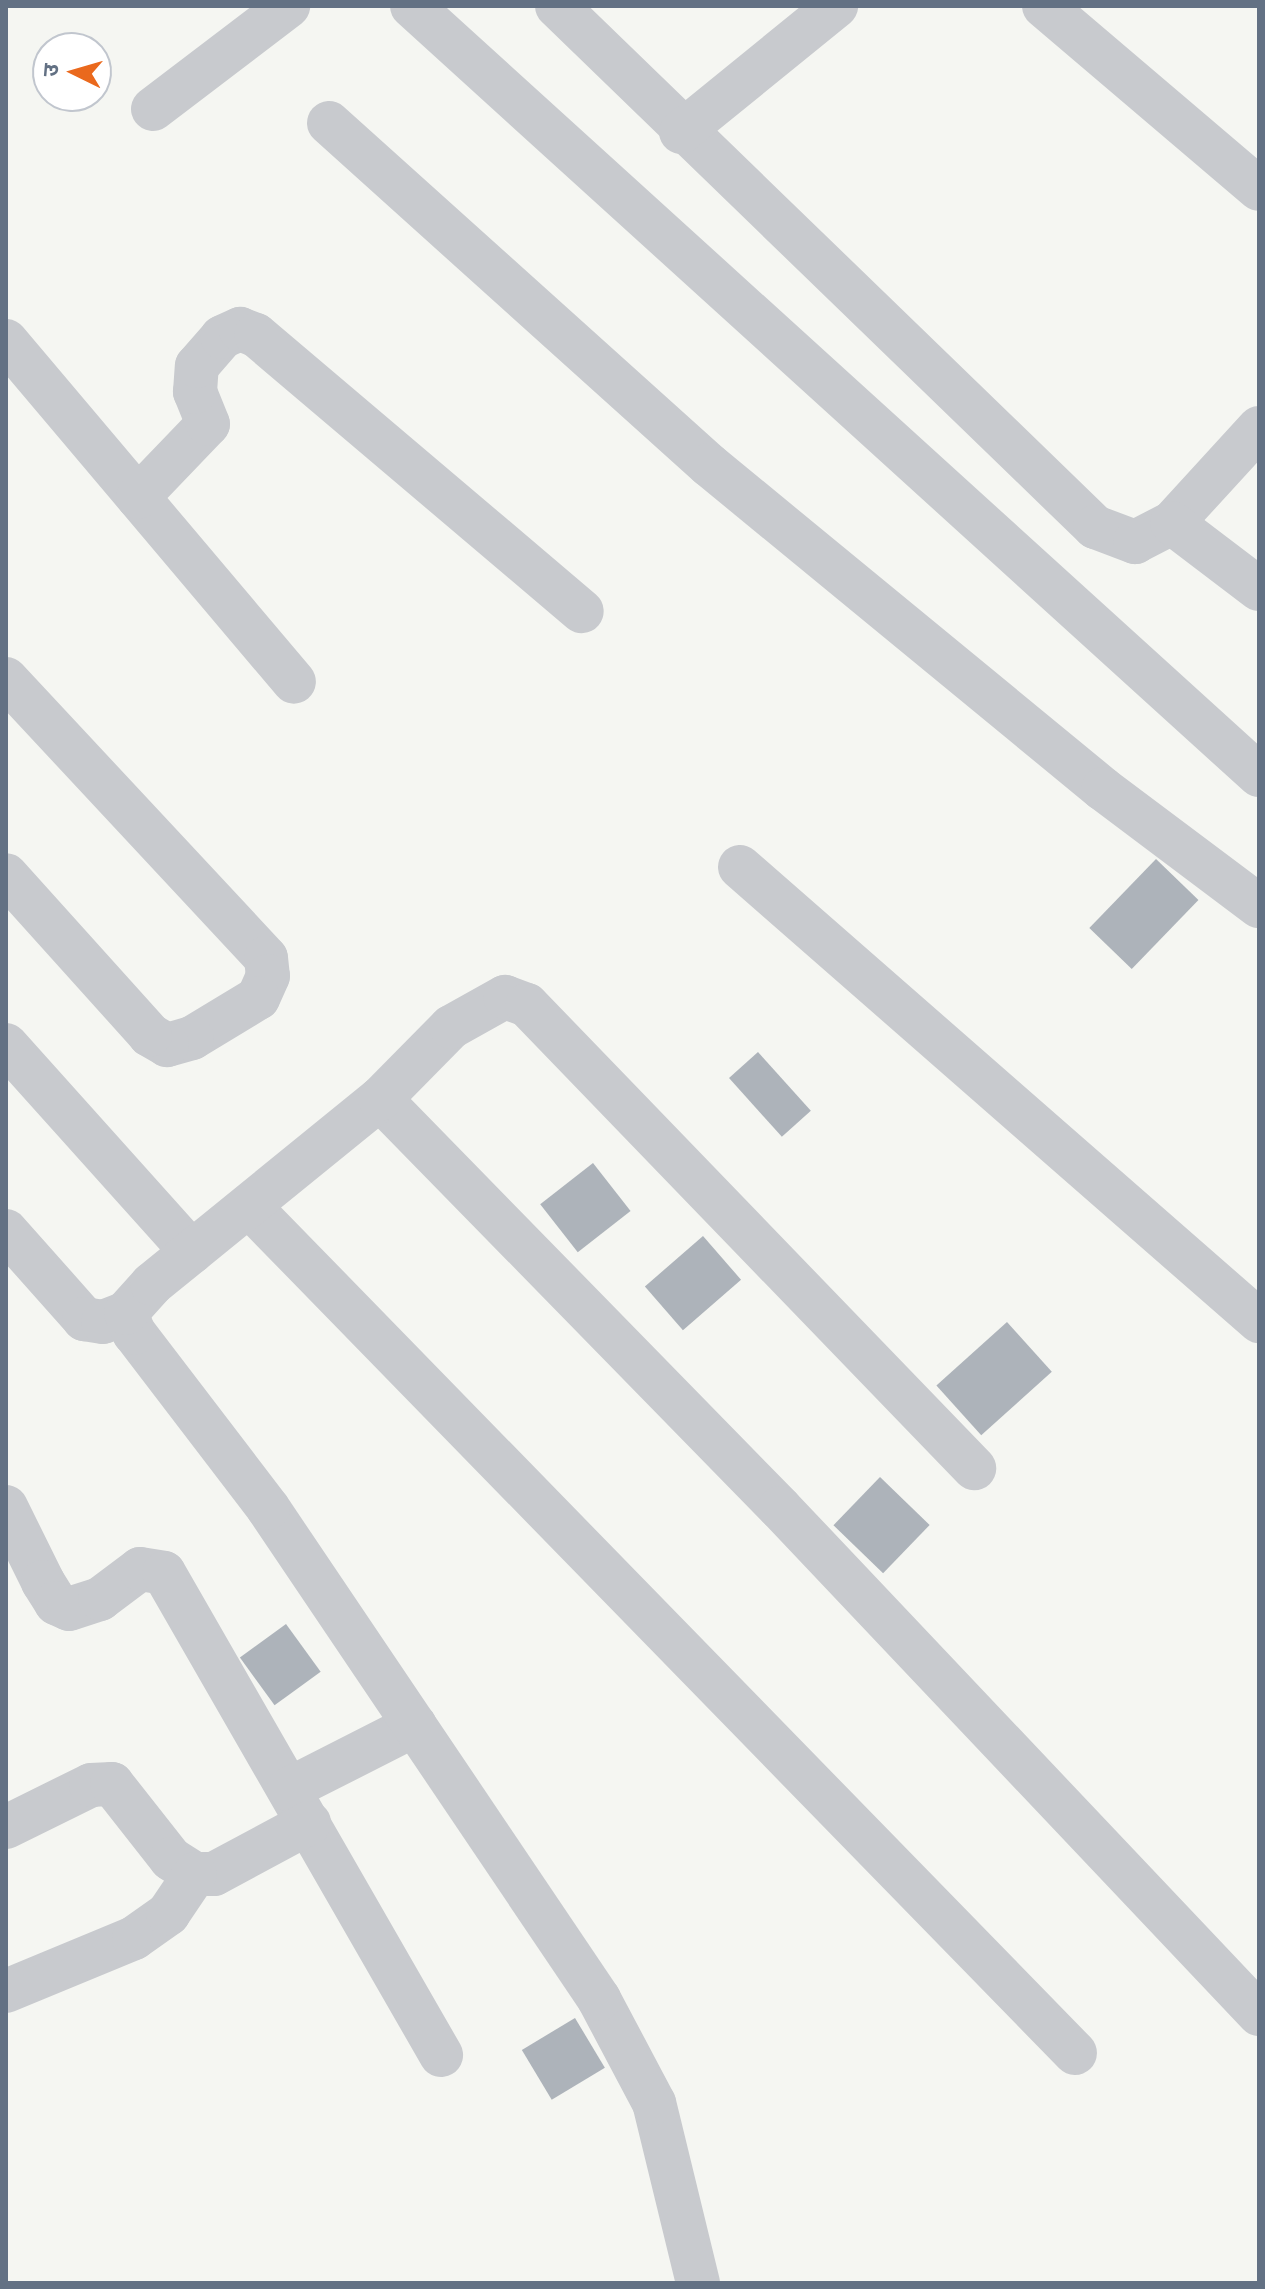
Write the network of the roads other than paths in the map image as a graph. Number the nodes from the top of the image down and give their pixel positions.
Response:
1 (288, 6) edge
2 (412, 6) edge
3 (836, 6) edge
4 (1044, 6) edge
5 (579, 12) edge
6 (153, 109) dead end
7 (329, 123) dead end
8 (681, 132) junction
9 (1259, 189) edge
10 (6, 341) edge
11 (1259, 428) edge
12 (138, 497) junction
13 (1172, 523) junction
14 (1259, 589) edge
15 (582, 611) dead end
16 (6, 679) edge
17 (294, 682) dead end
18 (1259, 775) edge
19 (740, 867) dead end
20 (6, 875) edge
21 (1259, 906) edge
22 (6, 1045) edge
23 (380, 1099) junction
24 (249, 1206) junction
25 (6, 1231) edge
26 (192, 1252) junction
27 (126, 1313) junction
28 (1259, 1321) edge
29 (974, 1468) dead end
30 (6, 1507) edge
31 (415, 1725) junction
32 (299, 1806) junction
33 (6, 1827) edge
34 (195, 1874) junction
35 (6, 1991) edge
36 (1259, 2014) edge
37 (1075, 2053) dead end
38 (441, 2055) dead end
39 (698, 2283) edge

1 - 6 street
2 - 18 street
3 - 8 street
4 - 9 street
5 - 8 street
7 - 21 street
8 - 13 street
10 - 12 street
11 - 13 street
12 - 15 street
12 - 17 street
13 - 14 street
16 - 20 street
19 - 28 street
22 - 26 street
23 - 24 street
23 - 29 street
23 - 36 street
24 - 26 street
24 - 37 street
25 - 27 street
26 - 27 street
27 - 31 street
30 - 32 street
31 - 32 street
31 - 39 street
32 - 34 street
32 - 38 street
33 - 34 street
34 - 35 street

